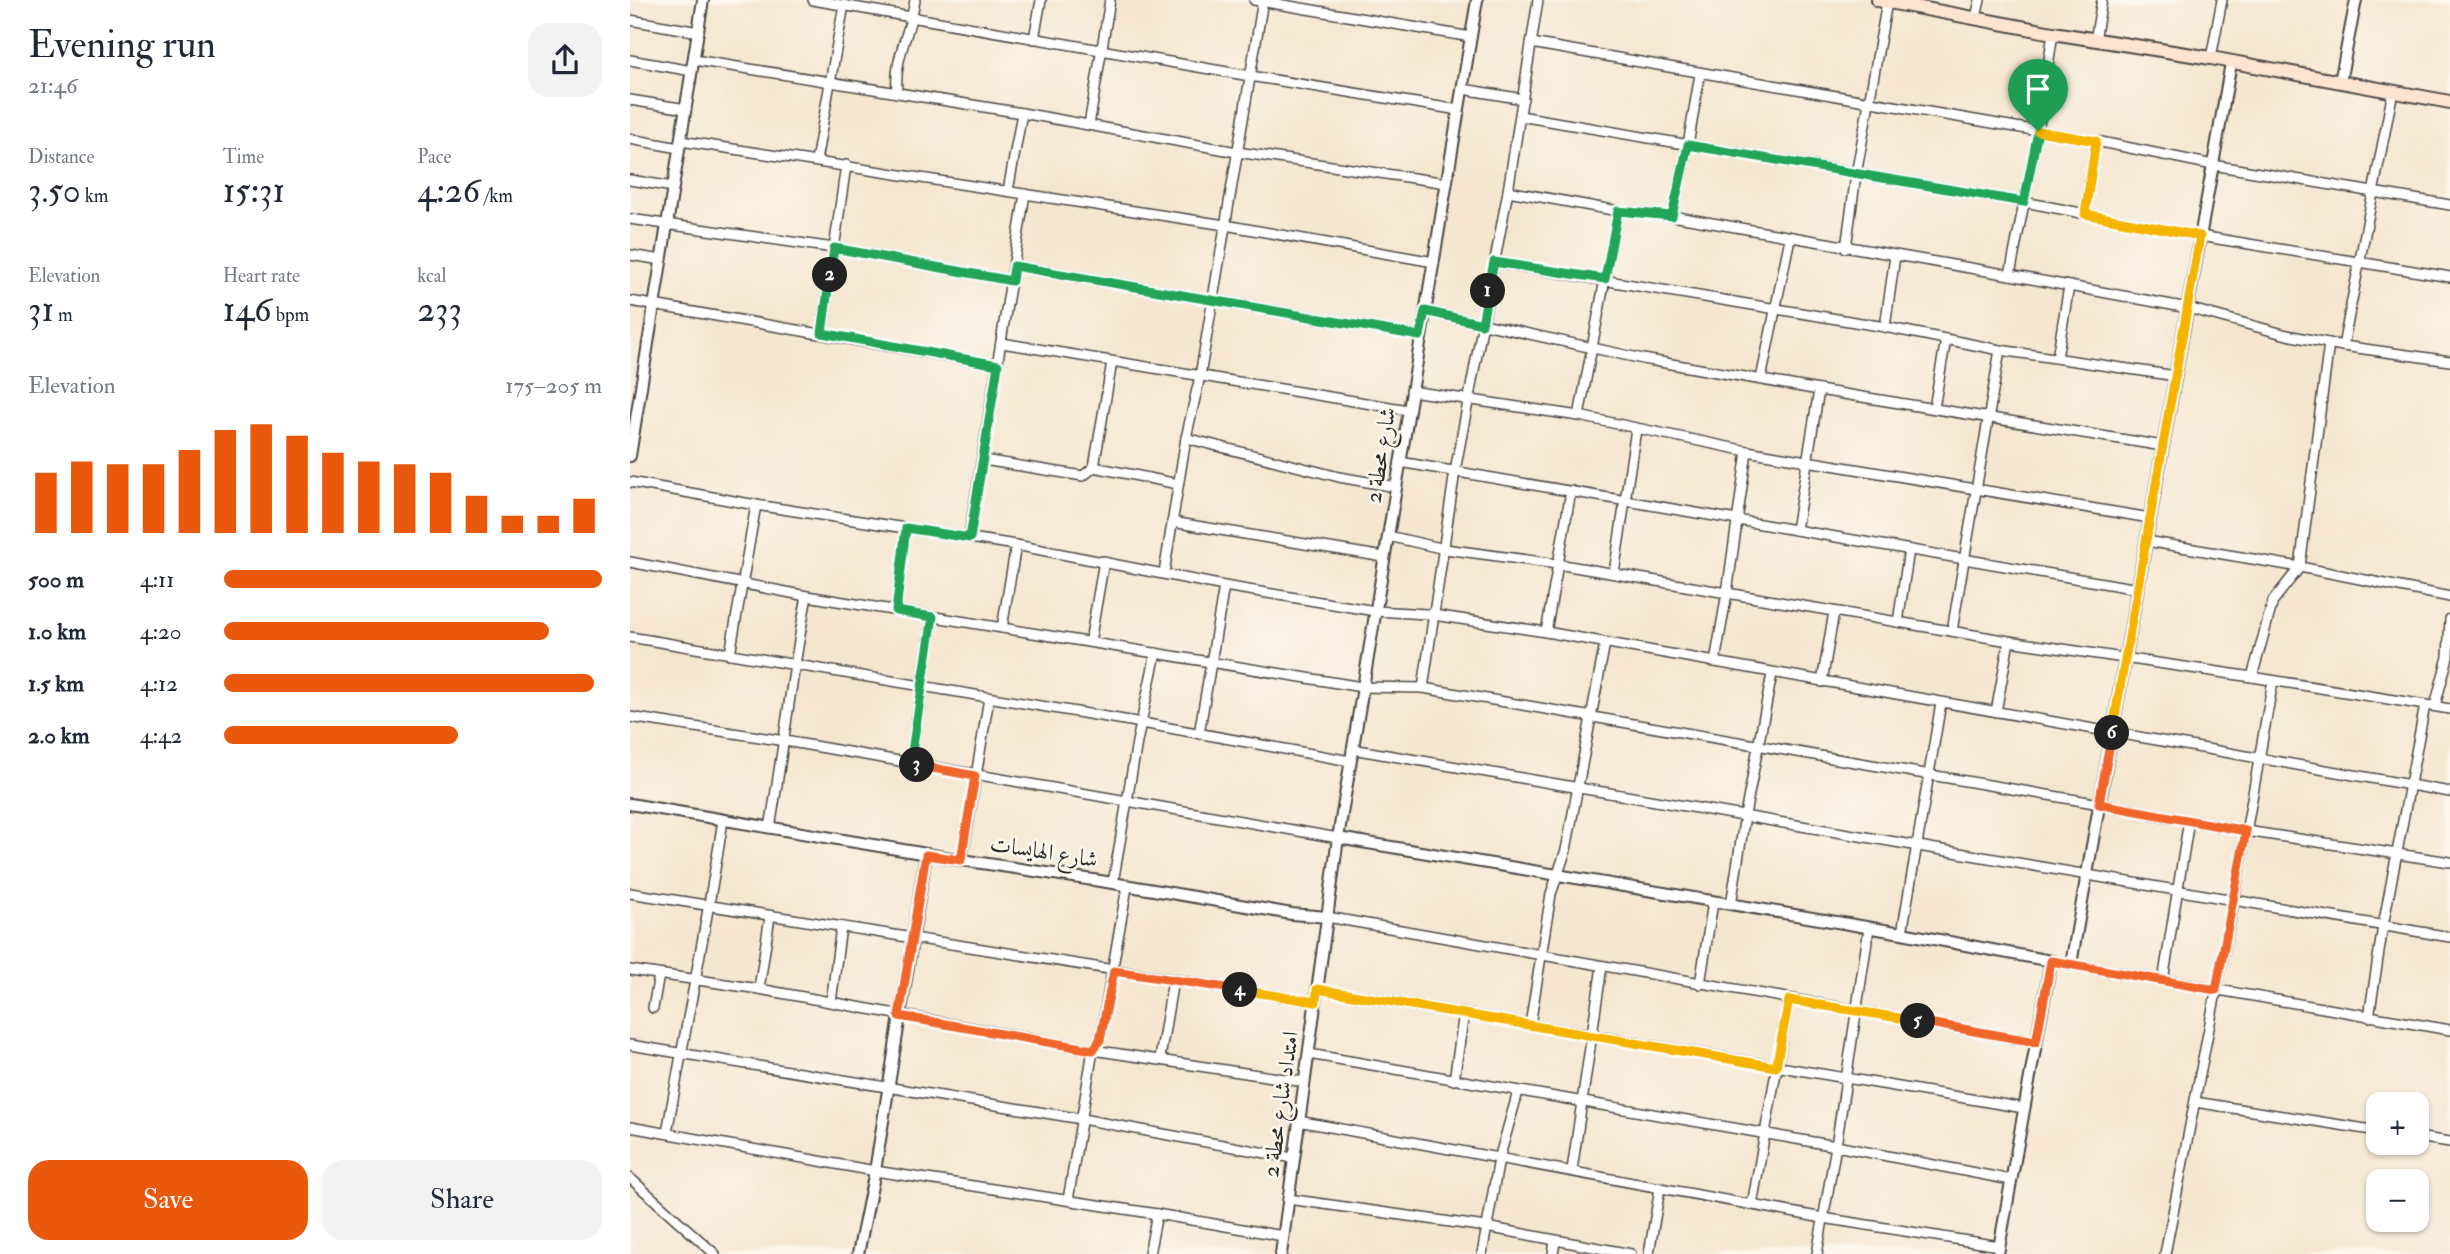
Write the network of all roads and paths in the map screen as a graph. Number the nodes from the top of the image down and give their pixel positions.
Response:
1 (704, 0) edge
2 (813, 0) edge
3 (915, 0) edge
4 (1041, 0) edge
5 (1110, 0) edge
6 (1260, 0) edge
7 (1477, 0) edge
8 (1538, 0) edge
9 (1980, 0) edge
10 (2102, 0) edge
11 (2222, 0) edge
12 (2356, 0) edge
13 (1882, 1) edge
14 (844, 5) junction
15 (913, 17) junction
16 (1976, 18) junction
17 (630, 20) edge
18 (699, 32) junction
19 (2053, 33) junction
20 (1471, 37) junction
21 (1034, 39) junction
22 (2095, 40) junction
23 (1531, 43) junction
24 (1101, 51) junction
25 (2211, 58) junction
26 (630, 60) edge
27 (2231, 63) junction
28 (693, 66) junction
29 (1700, 74) junction
30 (1250, 76) junction
31 (2340, 82) junction
32 (830, 83) junction
33 (1463, 89) junction
34 (2393, 92) junction
35 (897, 93) junction
36 (1523, 99) junction
37 (630, 100) edge
38 (1869, 102) junction
39 (2450, 102) edge
40 (686, 109) junction
41 (1460, 110) junction
42 (1022, 113) junction
43 (1520, 116) junction
44 (1089, 125) junction
45 (2038, 131) junction
46 (630, 139) edge
47 (2096, 141) junction
48 (680, 144) junction
49 (1688, 145) junction
50 (1237, 152) junction
51 (817, 161) junction
52 (846, 165) junction
53 (2213, 165) junction
54 (1856, 175) junction
55 (630, 180) edge
56 (1447, 183) junction
57 (673, 187) junction
58 (1008, 191) junction
59 (1508, 191) junction
60 (2372, 192) junction
61 (1025, 194) junction
62 (2024, 202) junction
63 (2450, 205) edge
64 (1618, 211) junction
65 (2085, 214) junction
66 (1672, 216) junction
67 (630, 219) edge
68 (666, 225) junction
69 (1225, 225) junction
70 (2200, 236) junction
71 (1790, 238) junction
72 (834, 248) junction
73 (1846, 248) junction
74 (630, 255) edge
75 (1895, 256) junction
76 (662, 260) junction
77 (1434, 262) junction
78 (1494, 262) junction
79 (2358, 262) junction
80 (1014, 266) junction
81 (2010, 275) junction
82 (2450, 277) edge
83 (1605, 279) junction
84 (1012, 281) junction
85 (2070, 286) junction
86 (1213, 300) junction
87 (630, 301) edge
88 (654, 305) junction
89 (2188, 308) junction
90 (1774, 309) junction
91 (1425, 311) junction
92 (1482, 324) junction
93 (1885, 327) junction
94 (822, 333) junction
95 (1420, 336) junction
96 (1946, 340) junction
97 (1002, 343) junction
98 (2329, 343) junction
99 (2343, 346) junction
100 (1591, 349) junction
101 (2000, 350) junction
102 (2057, 358) junction
103 (2450, 361) edge
104 (1112, 362) junction
105 (998, 365) junction
106 (1200, 376) junction
107 (2176, 376) junction
108 (1761, 379) junction
109 (636, 382) edge
110 (1819, 390) junction
111 (1411, 391) junction
112 (1468, 401) junction
113 (1934, 408) junction
114 (1408, 410) junction
115 (1579, 416) junction
116 (1987, 417) junction
117 (1636, 429) junction
118 (1186, 438) junction
119 (2163, 446) junction
120 (1747, 451) junction
121 (630, 456) edge
122 (983, 460) junction
123 (1808, 460) junction
124 (1400, 462) junction
125 (1094, 467) junction
126 (1455, 471) junction
127 (630, 482) edge
128 (1178, 484) junction
129 (1396, 487) junction
130 (1977, 490) junction
131 (1571, 491) junction
132 (1624, 500) junction
133 (756, 505) junction
134 (2150, 518) junction
135 (1738, 520) junction
136 (1172, 522) junction
137 (906, 528) junction
138 (1796, 530) junction
139 (1388, 536) junction
140 (970, 538) junction
141 (2146, 541) junction
142 (1016, 545) junction
143 (1445, 549) junction
144 (1909, 550) junction
145 (1384, 557) junction
146 (1965, 559) junction
147 (1104, 561) junction
148 (630, 562) edge
149 (1557, 564) junction
150 (2300, 567) junction
151 (1164, 573) junction
152 (1614, 573) junction
153 (743, 582) junction
154 (1224, 586) junction
155 (2138, 589) junction
156 (1727, 593) junction
157 (807, 596) junction
158 (2450, 597) edge
159 (896, 611) junction
160 (1376, 611) junction
161 (1833, 612) junction
162 (1433, 615) junction
163 (933, 617) junction
164 (2450, 619) edge
165 (1898, 622) junction
166 (1002, 628) junction
167 (1952, 631) junction
168 (1546, 632) junction
169 (630, 637) edge
170 (2009, 641) junction
171 (1090, 642) junction
172 (1605, 643) junction
173 (1156, 653) junction
174 (730, 654) junction
175 (2125, 659) junction
176 (1715, 662) junction
177 (1213, 663) junction
178 (794, 665) junction
179 (1772, 674) junction
180 (2252, 677) junction
181 (2273, 681) junction
182 (1822, 682) junction
183 (922, 686) junction
184 (1362, 687) junction
185 (1423, 688) junction
186 (989, 698) junction
187 (1941, 703) junction
188 (2425, 705) junction
189 (2435, 706) junction
190 (2450, 709) edge
191 (1996, 712) junction
192 (630, 717) edge
193 (1591, 717) junction
194 (1142, 723) junction
195 (2112, 733) junction
196 (1199, 734) junction
197 (785, 741) junction
198 (1759, 745) junction
199 (1352, 749) junction
200 (2259, 757) junction
201 (1350, 761) junction
202 (910, 764) junction
203 (1929, 775) junction
204 (975, 776) junction
205 (2410, 785) junction
206 (1579, 788) junction
207 (2450, 792) edge
208 (1126, 803) junction
209 (630, 804) edge
210 (2099, 804) junction
211 (1745, 815) junction
212 (723, 820) junction
213 (2189, 820) junction
214 (770, 828) junction
215 (2246, 831) junction
216 (1338, 838) junction
217 (1917, 846) junction
218 (2396, 853) junction
219 (926, 855) junction
220 (961, 860) junction
221 (2450, 862) edge
222 (1557, 875) junction
223 (2087, 877) junction
224 (1113, 883) junction
225 (1127, 887) junction
226 (2177, 890) junction
227 (630, 893) edge
228 (2234, 900) junction
229 (1713, 902) junction
230 (1731, 905) junction
231 (709, 906) junction
232 (770, 916) junction
233 (1327, 917) junction
234 (2383, 926) junction
235 (841, 927) junction
236 (1869, 928) junction
237 (1902, 933) junction
238 (2450, 937) edge
239 (911, 938) junction
240 (1540, 956) junction
241 (2051, 961) junction
242 (2071, 964) junction
243 (1602, 966) junction
244 (630, 970) edge
245 (1114, 971) junction
246 (659, 975) junction
247 (693, 980) junction
248 (1173, 980) junction
249 (2162, 981) junction
250 (1700, 984) junction
251 (759, 989) junction
252 (1317, 989) junction
253 (2216, 990) junction
254 (1789, 1000) junction
255 (831, 1002) junction
256 (1316, 1002) junction
257 (653, 1008) dead end
258 (1857, 1011) junction
259 (1464, 1013) junction
260 (899, 1016) junction
261 (2369, 1017) junction
262 (1530, 1025) junction
263 (2450, 1030) edge
264 (1593, 1037) junction
265 (2036, 1042) junction
266 (630, 1045) edge
267 (1093, 1050) junction
268 (681, 1054) junction
269 (1309, 1054) junction
270 (1160, 1058) junction
271 (1776, 1067) junction
272 (1847, 1078) junction
273 (1454, 1080) junction
274 (1305, 1082) junction
275 (888, 1086) junction
276 (1518, 1092) junction
277 (2195, 1102) junction
278 (1582, 1103) junction
279 (2024, 1108) junction
280 (1082, 1119) junction
281 (1298, 1121) junction
282 (630, 1128) edge
283 (2366, 1129) edge
284 (667, 1133) junction
285 (1765, 1136) junction
286 (2429, 1139) edge
287 (2450, 1142) edge
288 (1836, 1146) junction
289 (1293, 1158) junction
290 (1499, 1159) junction
291 (1572, 1170) junction
292 (875, 1171) junction
293 (630, 1178) edge
294 (2011, 1180) junction
295 (1660, 1188) junction
296 (1288, 1199) junction
297 (1068, 1200) junction
298 (1752, 1205) junction
299 (1157, 1213) junction
300 (1823, 1218) junction
301 (1486, 1227) junction
302 (1283, 1236) junction
303 (1555, 1241) junction
304 (1998, 1250) edge
305 (715, 1254) edge
306 (858, 1254) edge
307 (1149, 1254) edge
308 (1281, 1254) edge
309 (1482, 1254) edge
310 (1553, 1254) edge
311 (1631, 1254) edge
312 (1649, 1254) edge
313 (1817, 1254) edge
314 (2165, 1254) edge

1 - 18 street
2 - 14 street
3 - 15 street
4 - 21 street
5 - 24 street
6 - 20 street
6 - 30 street
7 - 20 street, شارع محطة 2
8 - 23 street
9 - 16 street
10 - 22 street
11 - 25 street
12 - 31 street
13 - 16 main road
13 - 38 street
14 - 15 street
14 - 32 street
15 - 21 street
15 - 35 street
16 - 19 main road
17 - 18 street
18 - 28 street
19 - 22 main road
19 - 45 street
20 - 33 street, شارع محطة 2
21 - 24 street
22 - 25 main road
23 - 29 street
23 - 36 street
24 - 30 street
24 - 44 street
25 - 27 main road
26 - 28 street
27 - 31 main road
27 - 53 street
28 - 32 street
28 - 40 street
29 - 38 street
29 - 49 street
30 - 41 street
30 - 50 street
31 - 34 main road
32 - 35 street
32 - 51 street
33 - 36 street
33 - 41 street, شارع محطة 2
34 - 39 main road
34 - 60 street
35 - 42 street
36 - 43 street
37 - 40 street
38 - 45 street
38 - 54 street
40 - 48 street
41 - 56 street, شارع محطة 2
42 - 44 street
42 - 58 street
43 - 49 street
43 - 59 street
44 - 50 street
45 - 47 street
45 - 62 street
46 - 48 street
47 - 53 street
47 - 65 street
48 - 51 street
48 - 57 street
49 - 54 street
49 - 66 street
50 - 56 street
50 - 69 street
51 - 52 street
52 - 58 street
52 - 72 street
53 - 60 street
53 - 70 street
54 - 62 street
54 - 73 street
55 - 57 street
56 - 77 street, شارع محطة 2
57 - 68 street
58 - 61 street
59 - 64 street
59 - 78 street
60 - 63 street
60 - 79 street
61 - 69 street
61 - 80 street
62 - 65 street
62 - 81 street
64 - 66 street
64 - 83 street
65 - 70 street
66 - 71 street
67 - 68 street
68 - 72 street
68 - 76 street
69 - 77 street
69 - 86 street
70 - 79 street
70 - 89 street
71 - 73 street
71 - 90 street
72 - 84 street
72 - 94 street
73 - 75 street
74 - 76 street
75 - 81 street
75 - 93 street
76 - 88 street
77 - 91 street, شارع محطة 2
78 - 83 street
78 - 92 street
79 - 82 street
79 - 99 street
80 - 84 street
80 - 86 street
81 - 85 street
83 - 90 street
83 - 100 street
84 - 97 street
85 - 89 street
85 - 102 street
86 - 95 street
86 - 106 street
87 - 88 street
88 - 94 street
88 - 109 street
89 - 98 street
89 - 107 street
90 - 93 street
90 - 108 street
91 - 92 street
91 - 95 street, شارع محطة 2
92 - 100 street
92 - 112 street
93 - 96 street
94 - 105 street
95 - 111 street, شارع محطة 2
96 - 101 street
96 - 113 street
97 - 104 street
97 - 105 street
98 - 99 street
98 - 150 street
99 - 103 street
100 - 108 street
100 - 115 street
101 - 102 street
101 - 116 street
102 - 107 street
104 - 106 street
104 - 125 street
105 - 122 street
106 - 114 street
106 - 118 street
107 - 119 street
108 - 110 street
109 - 121 street
110 - 113 street
110 - 123 street
111 - 112 street
111 - 114 street, شارع محطة 2
112 - 115 street
112 - 126 street
113 - 116 street
114 - 124 street, شارع محطة 2
115 - 117 street
116 - 119 street
116 - 130 street
117 - 120 street
117 - 132 street
118 - 128 street
118 - 129 street
119 - 134 street
120 - 123 street
120 - 135 street
122 - 125 street
122 - 140 street
123 - 130 street
123 - 138 street
124 - 126 street
124 - 129 street, شارع محطة 2
125 - 128 street
126 - 131 street
126 - 143 street
127 - 133 street
128 - 136 street
129 - 139 street, شارع محطة 2
130 - 134 street
130 - 146 street
131 - 132 street
131 - 149 street
132 - 135 street
132 - 152 street
133 - 137 street
133 - 153 street
134 - 141 street
135 - 138 street
135 - 156 street
136 - 145 street
136 - 151 street
137 - 140 street
137 - 159 street
138 - 144 street
139 - 143 street
139 - 145 street, شارع محطة 2
140 - 142 street
141 - 150 street
141 - 155 street
142 - 147 street
142 - 166 street
143 - 149 street
143 - 162 street
144 - 146 street
144 - 165 street
145 - 160 street, شارع محطة 2
146 - 155 street
146 - 167 street
147 - 151 street
147 - 171 street
148 - 153 street
149 - 152 street
149 - 168 street
150 - 158 street
150 - 180 street
151 - 154 street
152 - 156 street
153 - 157 street
153 - 174 street
154 - 160 street
154 - 177 street
155 - 175 street
156 - 161 street
156 - 176 street
157 - 159 street
157 - 178 street
159 - 163 street
160 - 162 street
160 - 184 street, شارع محطة 2
161 - 165 street
161 - 182 street
162 - 168 street
162 - 185 street
163 - 166 street
163 - 183 street
164 - 189 street
165 - 167 street
166 - 171 street
167 - 170 street
168 - 172 street
169 - 174 street
170 - 175 street
170 - 191 street
171 - 173 street
172 - 176 street
172 - 193 street
173 - 177 street
173 - 194 street
174 - 178 street
175 - 180 street
175 - 195 street
176 - 179 street
177 - 184 street
177 - 196 street
178 - 183 street
178 - 197 street
179 - 182 street
179 - 198 street
180 - 181 street
181 - 188 street
181 - 200 street
182 - 187 street
183 - 186 street
183 - 202 street
184 - 185 street
184 - 199 street, شارع محطة 2
185 - 193 street
186 - 194 street
186 - 204 street
187 - 191 street
187 - 203 street
188 - 189 street
188 - 205 street
189 - 190 street
191 - 195 street
192 - 197 street
193 - 198 street
193 - 206 street
194 - 196 street
194 - 208 street
195 - 200 street
195 - 210 street
196 - 201 street
197 - 202 street
197 - 214 street
198 - 203 street
198 - 211 street
199 - 201 street, شارع محطة 2
199 - 206 street
200 - 205 street
200 - 215 street
201 - 216 street, شارع محطة 2
202 - 204 street
203 - 210 street
203 - 217 street
204 - 208 street
204 - 220 street
205 - 207 street
205 - 218 street
206 - 211 street
206 - 222 street
208 - 216 street
208 - 224 street
209 - 212 street, شارع الهايسات
210 - 213 street
210 - 223 street
211 - 217 street
211 - 230 street
212 - 214 street, شارع الهايسات
212 - 231 street
213 - 215 street
213 - 226 street
214 - 219 street, شارع الهايسات
215 - 218 street
215 - 228 street
216 - 222 street
216 - 233 street, شارع محطة 2
217 - 223 street
217 - 237 street
218 - 221 street
218 - 234 street
219 - 220 street, شارع الهايسات
219 - 239 street
220 - 224 street, شارع الهايسات
222 - 229 street
222 - 240 street
223 - 226 street
223 - 242 street
224 - 225 street, شارع الهايسات
225 - 233 street, شارع الهايسات
225 - 245 street
226 - 228 street
226 - 249 street
227 - 231 street
228 - 234 street
228 - 253 street
229 - 230 street
229 - 250 street
230 - 236 street
231 - 232 street
231 - 247 street
232 - 235 street
232 - 251 street
233 - 240 street
233 - 252 street, امتداد شارع محطة 2
234 - 238 street
234 - 261 street
235 - 239 street
235 - 255 street
236 - 237 street
236 - 258 street
237 - 241 street
239 - 245 street
239 - 260 street
240 - 243 street
240 - 262 street
241 - 242 street
241 - 265 street
242 - 249 street
243 - 250 street
243 - 264 street
244 - 246 street
245 - 248 street
245 - 267 street
246 - 247 street
246 - 257 street
247 - 251 street
247 - 268 street
248 - 256 street
248 - 270 street
249 - 253 street
250 - 254 street
251 - 255 street
252 - 256 street, امتداد شارع محطة 2
252 - 259 street
253 - 261 street
253 - 277 street
254 - 258 street
254 - 271 street
255 - 260 street
256 - 269 street, امتداد شارع محطة 2
258 - 265 street
258 - 272 street
259 - 262 street
259 - 273 street
260 - 267 street
260 - 275 street
261 - 263 street
262 - 264 street
264 - 271 street
264 - 278 street
265 - 279 street
266 - 268 street
267 - 270 street
267 - 280 street
268 - 275 street
268 - 284 street
269 - 273 street
269 - 274 street, امتداد شارع محطة 2
270 - 274 street
271 - 272 street
271 - 285 street
272 - 279 street
272 - 288 street
273 - 276 street
274 - 281 street, امتداد شارع محطة 2
275 - 280 street
275 - 292 street
276 - 278 street
276 - 290 street
277 - 283 street
277 - 314 street
278 - 285 street
278 - 291 street
279 - 294 street
280 - 289 street
280 - 297 street
281 - 289 street, امتداد شارع محطة 2
281 - 290 street
282 - 284 street
284 - 292 street
285 - 288 street
285 - 298 street
286 - 287 street
288 - 294 street
288 - 300 street
289 - 296 street, امتداد شارع محطة 2
290 - 291 street
290 - 301 street
291 - 295 street
292 - 297 street
292 - 306 street
293 - 305 street
294 - 304 street
295 - 298 street
295 - 312 street
296 - 301 street
296 - 302 street, امتداد شارع محطة 2
297 - 299 street
298 - 300 street
299 - 302 street
299 - 307 street
300 - 304 street
300 - 313 street
301 - 303 street
301 - 309 street
302 - 308 street, امتداد شارع محطة 2
303 - 310 street
303 - 311 street

